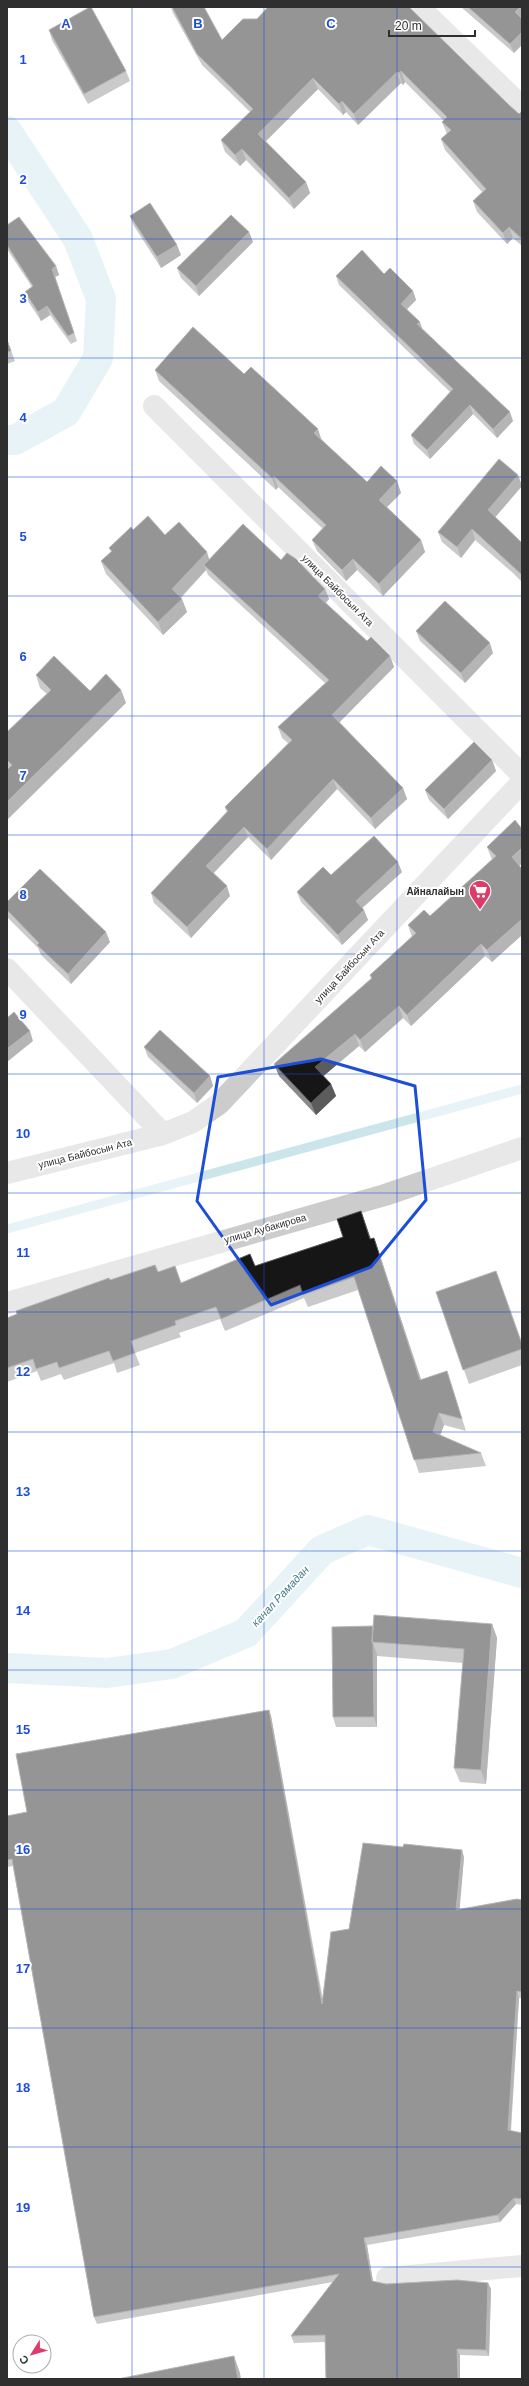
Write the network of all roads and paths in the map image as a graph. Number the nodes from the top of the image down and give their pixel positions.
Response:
1 (419, 7) edge
2 (522, 107) edge
3 (154, 406) dead end
4 (522, 775) edge
5 (522, 782) edge
6 (7, 969) edge
7 (163, 1134) junction
8 (522, 1148) edge
9 (7, 1173) edge
10 (7, 1302) edge
11 (522, 2266) edge
12 (387, 2278) dead end

1 - 2 street
3 - 4 street, улица Байбосын Ата
5 - 7 street, улица Байбосын Ата
6 - 7 street
7 - 9 street, улица Байбосын Ата
8 - 10 street, улица Аубакирова
11 - 12 street

